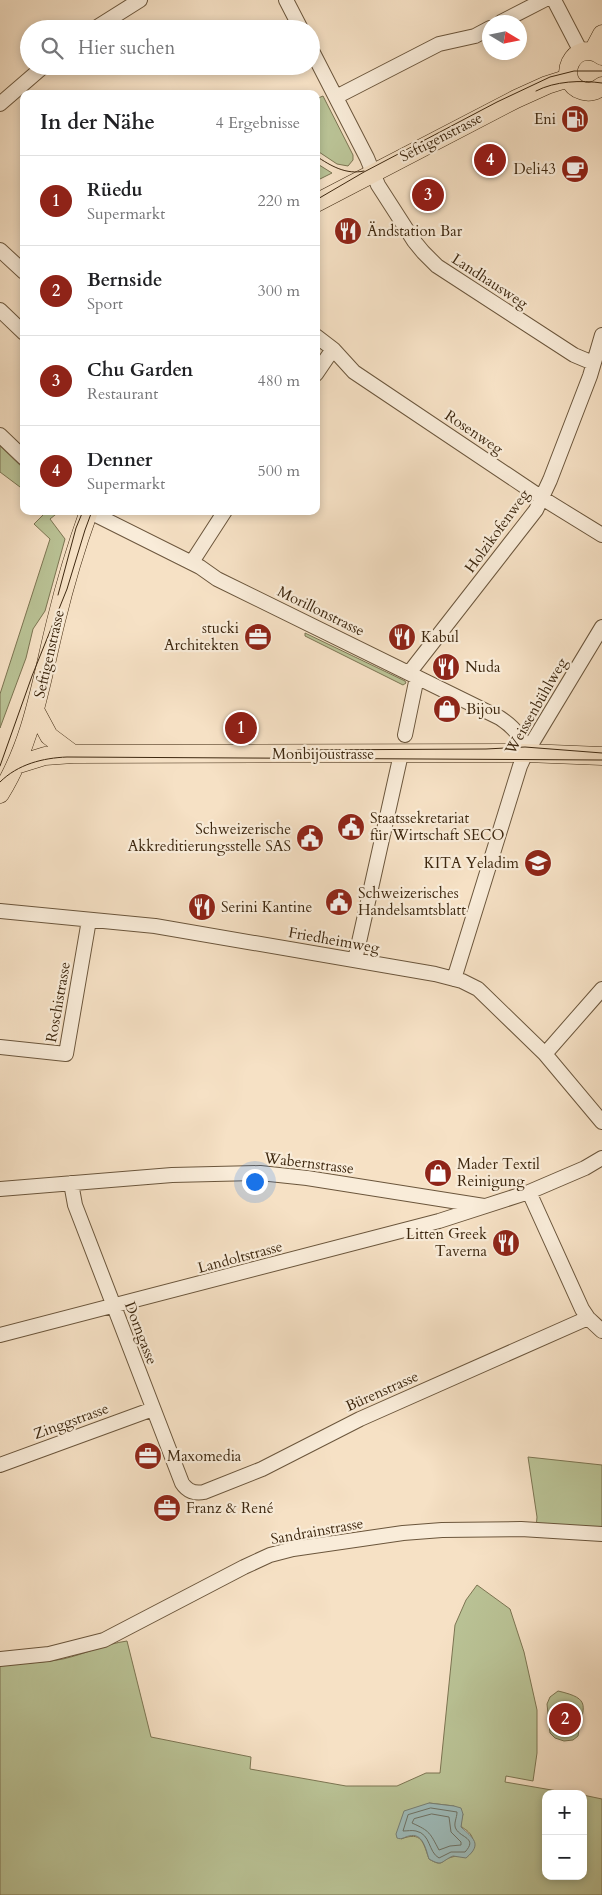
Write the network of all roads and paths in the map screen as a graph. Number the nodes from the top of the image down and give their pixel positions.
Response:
1 (140, 0) edge
2 (286, 0) edge
3 (544, 0) edge
4 (554, 0) edge
5 (515, 15) edge
6 (108, 20) edge
7 (296, 20) edge
8 (482, 32) edge
9 (602, 34) edge
10 (592, 53) edge
11 (320, 67) edge
12 (34, 75) edge
13 (569, 78) junction
14 (602, 86) edge
15 (336, 98) junction
16 (0, 104) edge
17 (373, 174) junction
18 (320, 200) edge
19 (0, 250) edge
20 (20, 268) edge
21 (0, 310) edge
22 (20, 329) edge
23 (602, 335) edge
24 (320, 339) edge
25 (333, 349) junction
26 (593, 363) junction
27 (320, 368) edge
28 (0, 435) edge
29 (20, 452) edge
30 (542, 498) junction
31 (88, 515) edge
32 (97, 515) edge
33 (222, 515) edge
34 (602, 535) edge
35 (192, 562) junction
36 (602, 626) edge
37 (413, 675) junction
38 (35, 710) junction
39 (405, 735) dead end
40 (526, 753) junction
41 (73, 754) junction
42 (401, 754) junction
43 (602, 756) edge
44 (16, 765) junction
45 (0, 794) edge
46 (0, 911) edge
47 (89, 920) junction
48 (355, 960) junction
49 (454, 978) junction
50 (602, 989) edge
51 (0, 1048) edge
52 (545, 1054) junction
53 (602, 1122) edge
54 (602, 1158) edge
55 (71, 1183) junction
56 (0, 1189) edge
57 (529, 1192) junction
58 (487, 1206) junction
59 (113, 1305) junction
60 (588, 1318) junction
61 (602, 1332) edge
62 (0, 1335) edge
63 (154, 1409) junction
64 (0, 1465) edge
65 (191, 1491) joint
66 (602, 1534) edge
67 (0, 1659) edge

1 - 6 street
2 - 7 street
3 - 5 street
4 - 10 street
8 - 15 street
9 - 10 main road
10 - 13 main road
11 - 15 street, Landhausweg
12 - 16 street
13 - 14 main road
13 - 17 main road, Seftigenstrasse
15 - 17 street, Landhausweg
17 - 18 main road, Seftigenstrasse
17 - 26 street, Landhausweg
19 - 20 street
21 - 22 street
23 - 26 street, Holzikofenweg
24 - 25 street, Rosenweg
25 - 27 street
25 - 30 street, Rosenweg
26 - 30 street, Holzikofenweg
28 - 29 street
30 - 34 street, Rosenweg
30 - 37 street, Holzikofenweg
31 - 38 main road, Seftigenstrasse
32 - 35 street, Morillonstrasse
33 - 35 street
35 - 37 street, Morillonstrasse
36 - 40 street, Weissenbühlweg
37 - 39 street, Holzikofenweg
37 - 40 street, Morillonstrasse
38 - 41 main road
38 - 44 main road, Seftigenstrasse
40 - 42 main road, Monbijoustrasse
40 - 43 main road, Monbijoustrasse
40 - 49 street, Weissenbühlweg
41 - 42 main road, Monbijoustrasse
41 - 44 main road, Monbijoustrasse
42 - 48 street
44 - 45 main road, Seftigenstrasse
46 - 47 street, Friedheimweg
47 - 48 street, Friedheimweg
47 - 51 street, Roschistrasse
48 - 49 street, Friedheimweg
49 - 52 street, Friedheimweg
50 - 52 street
52 - 53 street, Friedheimweg
54 - 57 street, Wabernstrasse
55 - 56 street, Wabernstrasse
55 - 58 street, Wabernstrasse
55 - 59 street, Dorngasse
57 - 58 street, Wabernstrasse
57 - 60 street
58 - 59 street, Landoltstrasse
59 - 62 street, Landoltstrasse
59 - 63 street, Dorngasse
60 - 61 street
60 - 65 street, Bürenstrasse
63 - 64 street, Zinggstrasse
63 - 65 street, Dorngasse
66 - 67 street, Sandrainstrasse

